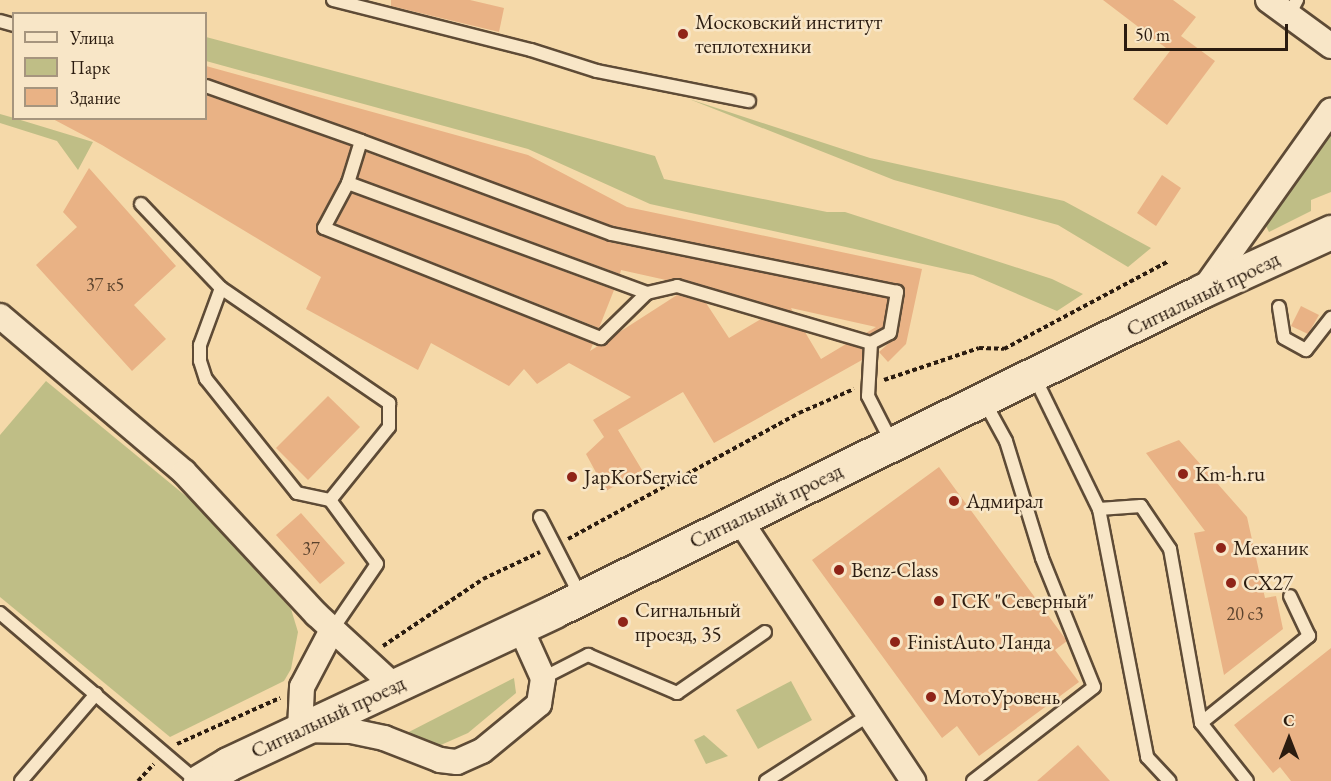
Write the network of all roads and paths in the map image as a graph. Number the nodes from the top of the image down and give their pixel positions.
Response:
1 (333, 0) edge
2 (1268, 0) edge
3 (1293, 7) edge
4 (1331, 46) edge
5 (207, 86) edge
6 (749, 100) dead end
7 (1331, 110) edge
8 (361, 141) junction
9 (348, 183) junction
10 (141, 204) dead end
11 (1327, 238) edge
12 (1168, 261) dead end
13 (221, 288) junction
14 (1202, 291) junction
15 (647, 293) junction
16 (1279, 307) dead end
17 (0, 316) edge
18 (1331, 318) edge
19 (871, 343) junction
20 (1034, 376) junction
21 (867, 385) junction
22 (983, 401) junction
23 (893, 444) junction
24 (330, 500) junction
25 (1098, 509) junction
26 (540, 517) dead end
27 (739, 519) junction
28 (554, 545) junction
29 (1290, 596) dead end
30 (581, 597) junction
31 (0, 614) edge
32 (520, 627) junction
33 (332, 630) junction
34 (765, 632) dead end
35 (363, 657) junction
36 (543, 678) junction
37 (394, 686) junction
38 (302, 687) junction
39 (96, 694) junction
40 (869, 715) junction
41 (1201, 723) junction
42 (300, 730) junction
43 (164, 753) junction
44 (21, 781) edge
45 (138, 781) edge
46 (199, 781) edge
47 (766, 781) edge
48 (913, 781) edge
49 (973, 781) edge
50 (1169, 781) edge
51 (1247, 781) edge

1 - 6 lane
2 - 3 street
3 - 4 street
5 - 8 lane
7 - 14 street
8 - 9 lane
8 - 19 lane
9 - 15 lane
9 - 15 lane
10 - 13 lane
11 - 14 main road, Сигнальный проезд
12 - 21 path
13 - 24 lane
13 - 24 lane
14 - 20 main road, Сигнальный проезд
15 - 19 lane
16 - 18 lane
17 - 33 street
19 - 21 lane
20 - 22 main road, Сигнальный проезд
20 - 25 lane
21 - 23 lane
21 - 28 path
22 - 23 main road, Сигнальный проезд
22 - 49 lane
23 - 27 main road, Сигнальный проезд
24 - 33 lane
25 - 41 lane
25 - 50 lane
26 - 28 lane
27 - 30 main road, Сигнальный проезд
27 - 40 street
28 - 30 lane
28 - 35 path
29 - 41 lane
30 - 32 main road, Сигнальный проезд
31 - 39 lane
32 - 36 street
32 - 37 main road, Сигнальный проезд
33 - 35 street
33 - 38 street
34 - 36 lane
35 - 37 street
36 - 42 street
37 - 42 main road, Сигнальный проезд
38 - 42 street
38 - 43 path
39 - 43 lane
39 - 44 lane
40 - 47 lane
40 - 48 street
41 - 51 lane
42 - 46 main road, Сигнальный проезд
43 - 45 path
43 - 46 lane

